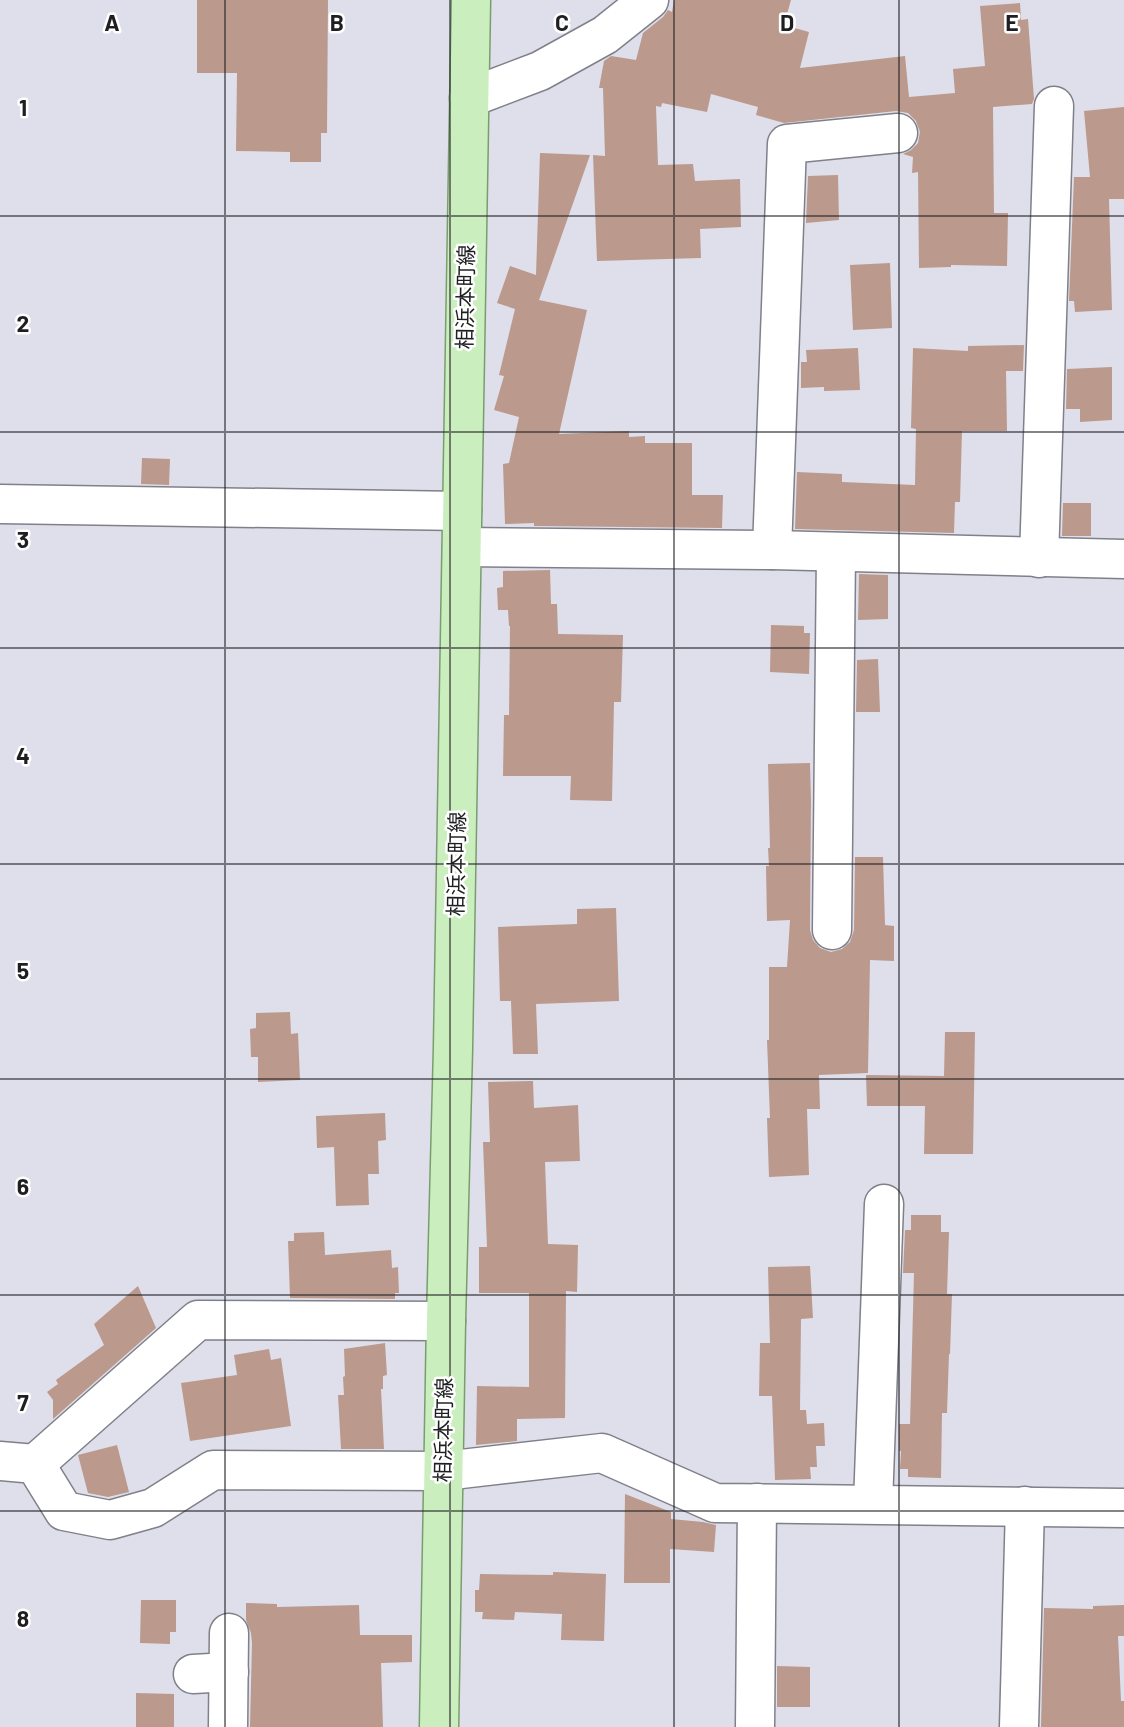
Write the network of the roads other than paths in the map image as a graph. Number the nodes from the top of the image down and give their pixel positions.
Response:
1 (471, 0) edge
2 (649, 0) edge
3 (469, 98) junction
4 (1054, 106) dead end
5 (898, 133) dead end
6 (0, 504) edge
7 (462, 529) junction
8 (772, 550) junction
9 (836, 552) junction
10 (1039, 558) junction
11 (1124, 559) edge
12 (832, 930) dead end
13 (884, 1204) dead end
14 (446, 1321) junction
15 (18, 1462) edge
16 (444, 1471) junction
17 (757, 1503) junction
18 (873, 1504) junction
19 (1025, 1506) junction
20 (1124, 1508) edge
21 (229, 1633) dead end
22 (228, 1727) edge
23 (439, 1727) edge
24 (755, 1727) edge
25 (1019, 1727) edge

1 - 3 main road, 相浜本町線
2 - 3 street
3 - 7 main road, 相浜本町線
4 - 10 street
5 - 8 street
6 - 7 street
7 - 8 street
7 - 14 main road, 相浜本町線
8 - 9 street
9 - 10 street
9 - 12 street
10 - 11 street
13 - 18 street
14 - 15 street
14 - 16 main road, 相浜本町線
15 - 16 street
16 - 17 street
16 - 23 main road, 相浜本町線
17 - 18 street
17 - 24 street
18 - 19 street
19 - 20 street
19 - 25 street
21 - 22 street

